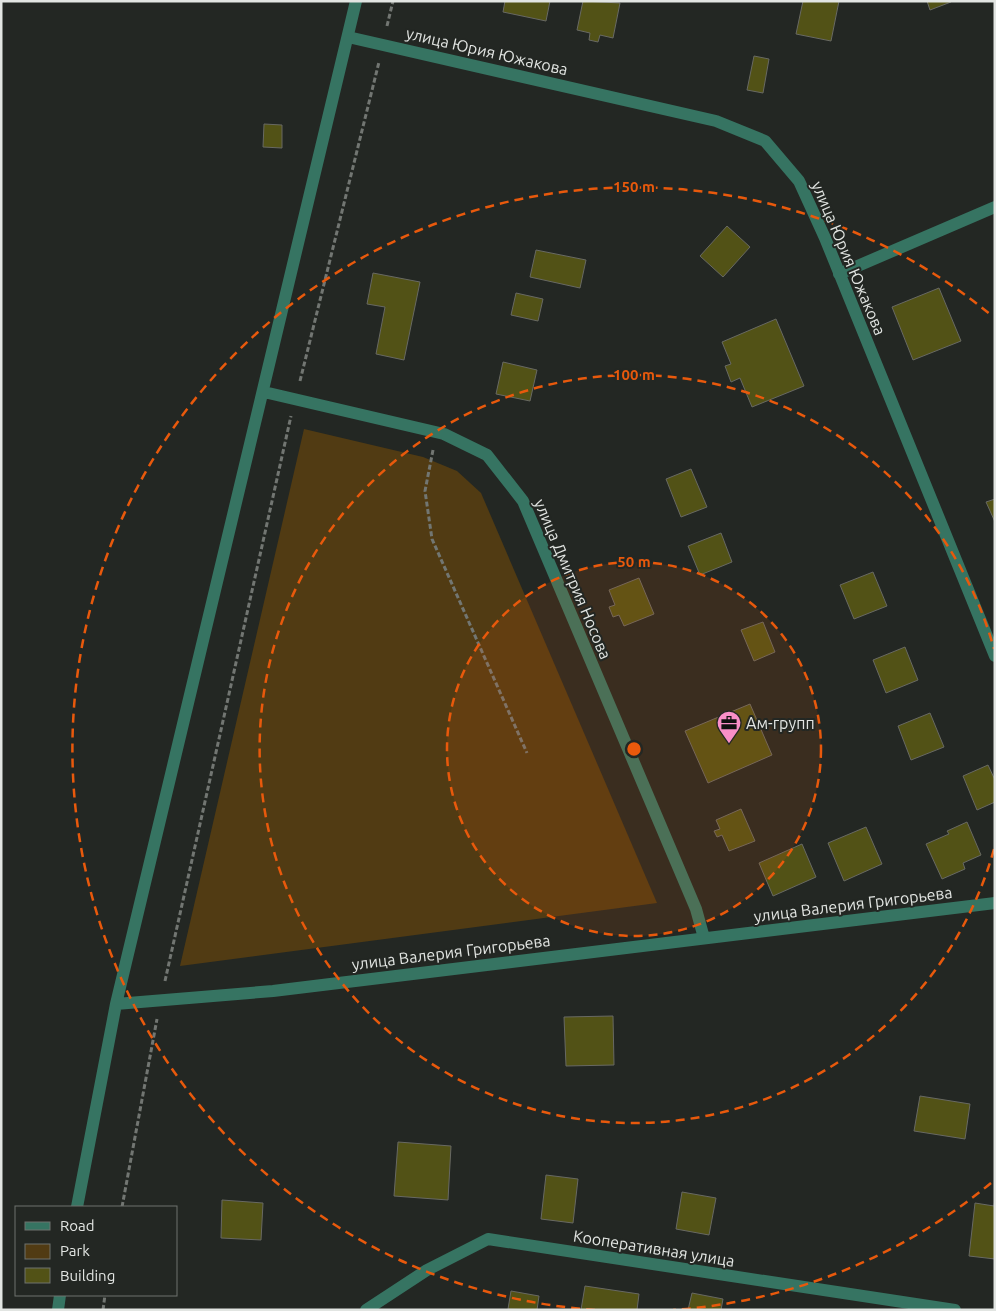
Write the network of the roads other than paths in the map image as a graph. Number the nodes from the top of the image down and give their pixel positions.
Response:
1 (356, 1) edge
2 (348, 37) junction
3 (995, 208) edge
4 (839, 274) junction
5 (264, 392) junction
6 (995, 656) edge
7 (995, 903) edge
8 (704, 938) junction
9 (116, 1004) junction
10 (77, 1206) edge
11 (60, 1296) edge
12 (58, 1310) edge
13 (366, 1310) edge
14 (955, 1310) edge

1 - 2 street
2 - 4 street, улица Юрия Южакова
2 - 5 street
3 - 4 street
4 - 6 street, улица Юрия Южакова
5 - 8 street, улица Дмитрия Носова
5 - 9 street
7 - 8 street, улица Валерия Григорьева
8 - 9 street, улица Валерия Григорьева
9 - 10 street
11 - 12 street
13 - 14 street, Кооперативная улица

